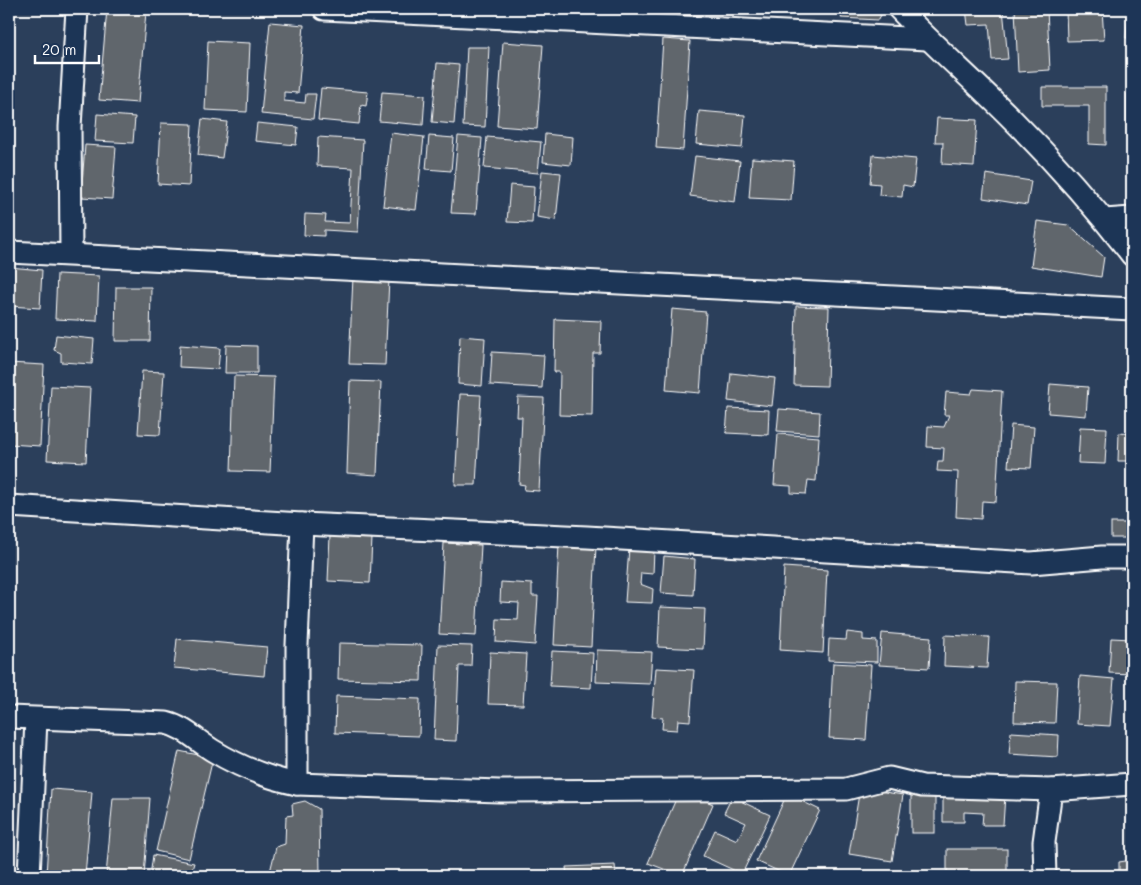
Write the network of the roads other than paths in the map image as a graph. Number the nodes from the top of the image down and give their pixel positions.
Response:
1 (77, 9) edge
2 (324, 9) edge
3 (899, 9) edge
4 (889, 37) junction
5 (927, 39) junction
6 (1132, 218) edge
7 (1105, 220) junction
8 (9, 252) edge
9 (71, 254) junction
10 (1132, 256) edge
11 (1132, 309) edge
12 (9, 506) edge
13 (302, 524) junction
14 (1132, 557) edge
15 (9, 717) edge
16 (36, 719) junction
17 (297, 784) junction
18 (1132, 784) edge
19 (1052, 790) junction
20 (28, 876) edge
21 (1045, 876) edge

1 - 9 street
2 - 4 street
3 - 4 street
3 - 5 street
4 - 5 street
5 - 7 street
6 - 7 street
7 - 10 street
8 - 9 street
9 - 11 street
12 - 13 street
13 - 14 street
13 - 17 street
15 - 16 street
16 - 17 street
16 - 20 street
17 - 19 street
18 - 19 street
19 - 21 street

